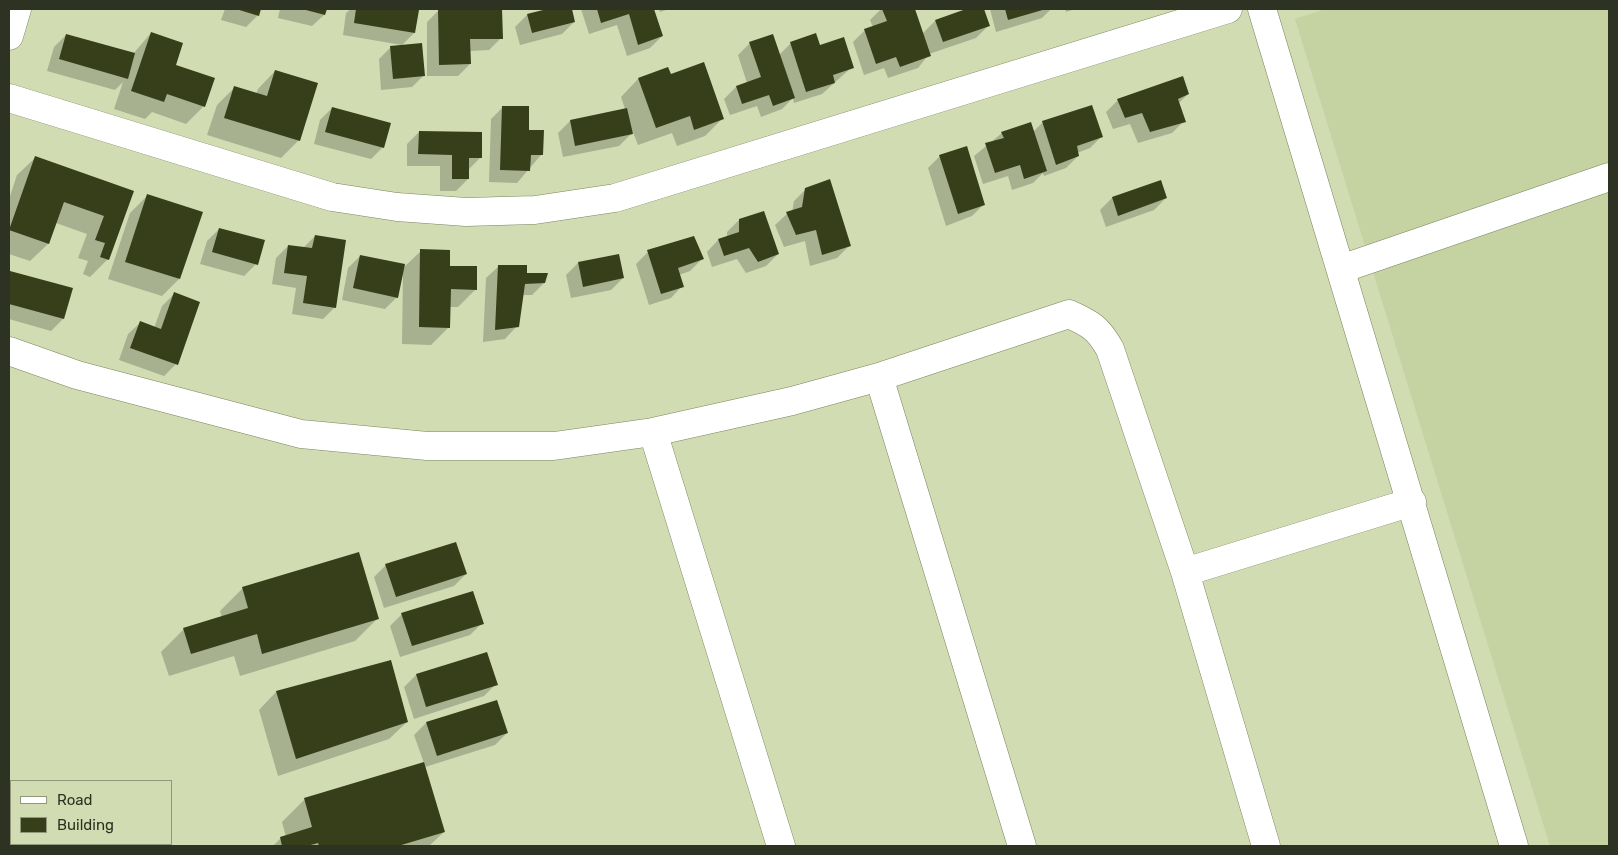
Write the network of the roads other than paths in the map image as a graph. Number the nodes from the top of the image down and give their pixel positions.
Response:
1 (16, 9) edge
2 (1224, 9) edge
3 (1262, 9) edge
4 (9, 36) edge
5 (9, 98) edge
6 (1609, 177) edge
7 (1341, 268) junction
8 (9, 351) edge
9 (879, 377) junction
10 (653, 432) junction
11 (1412, 502) junction
12 (1185, 572) junction
13 (781, 846) edge
14 (1022, 846) edge
15 (1266, 846) edge
16 (1514, 846) edge

1 - 4 street
2 - 5 street
3 - 7 street
6 - 7 street
7 - 11 street
8 - 10 street
9 - 10 street
9 - 12 street
9 - 14 street
10 - 13 street
11 - 12 street
11 - 16 street
12 - 15 street

